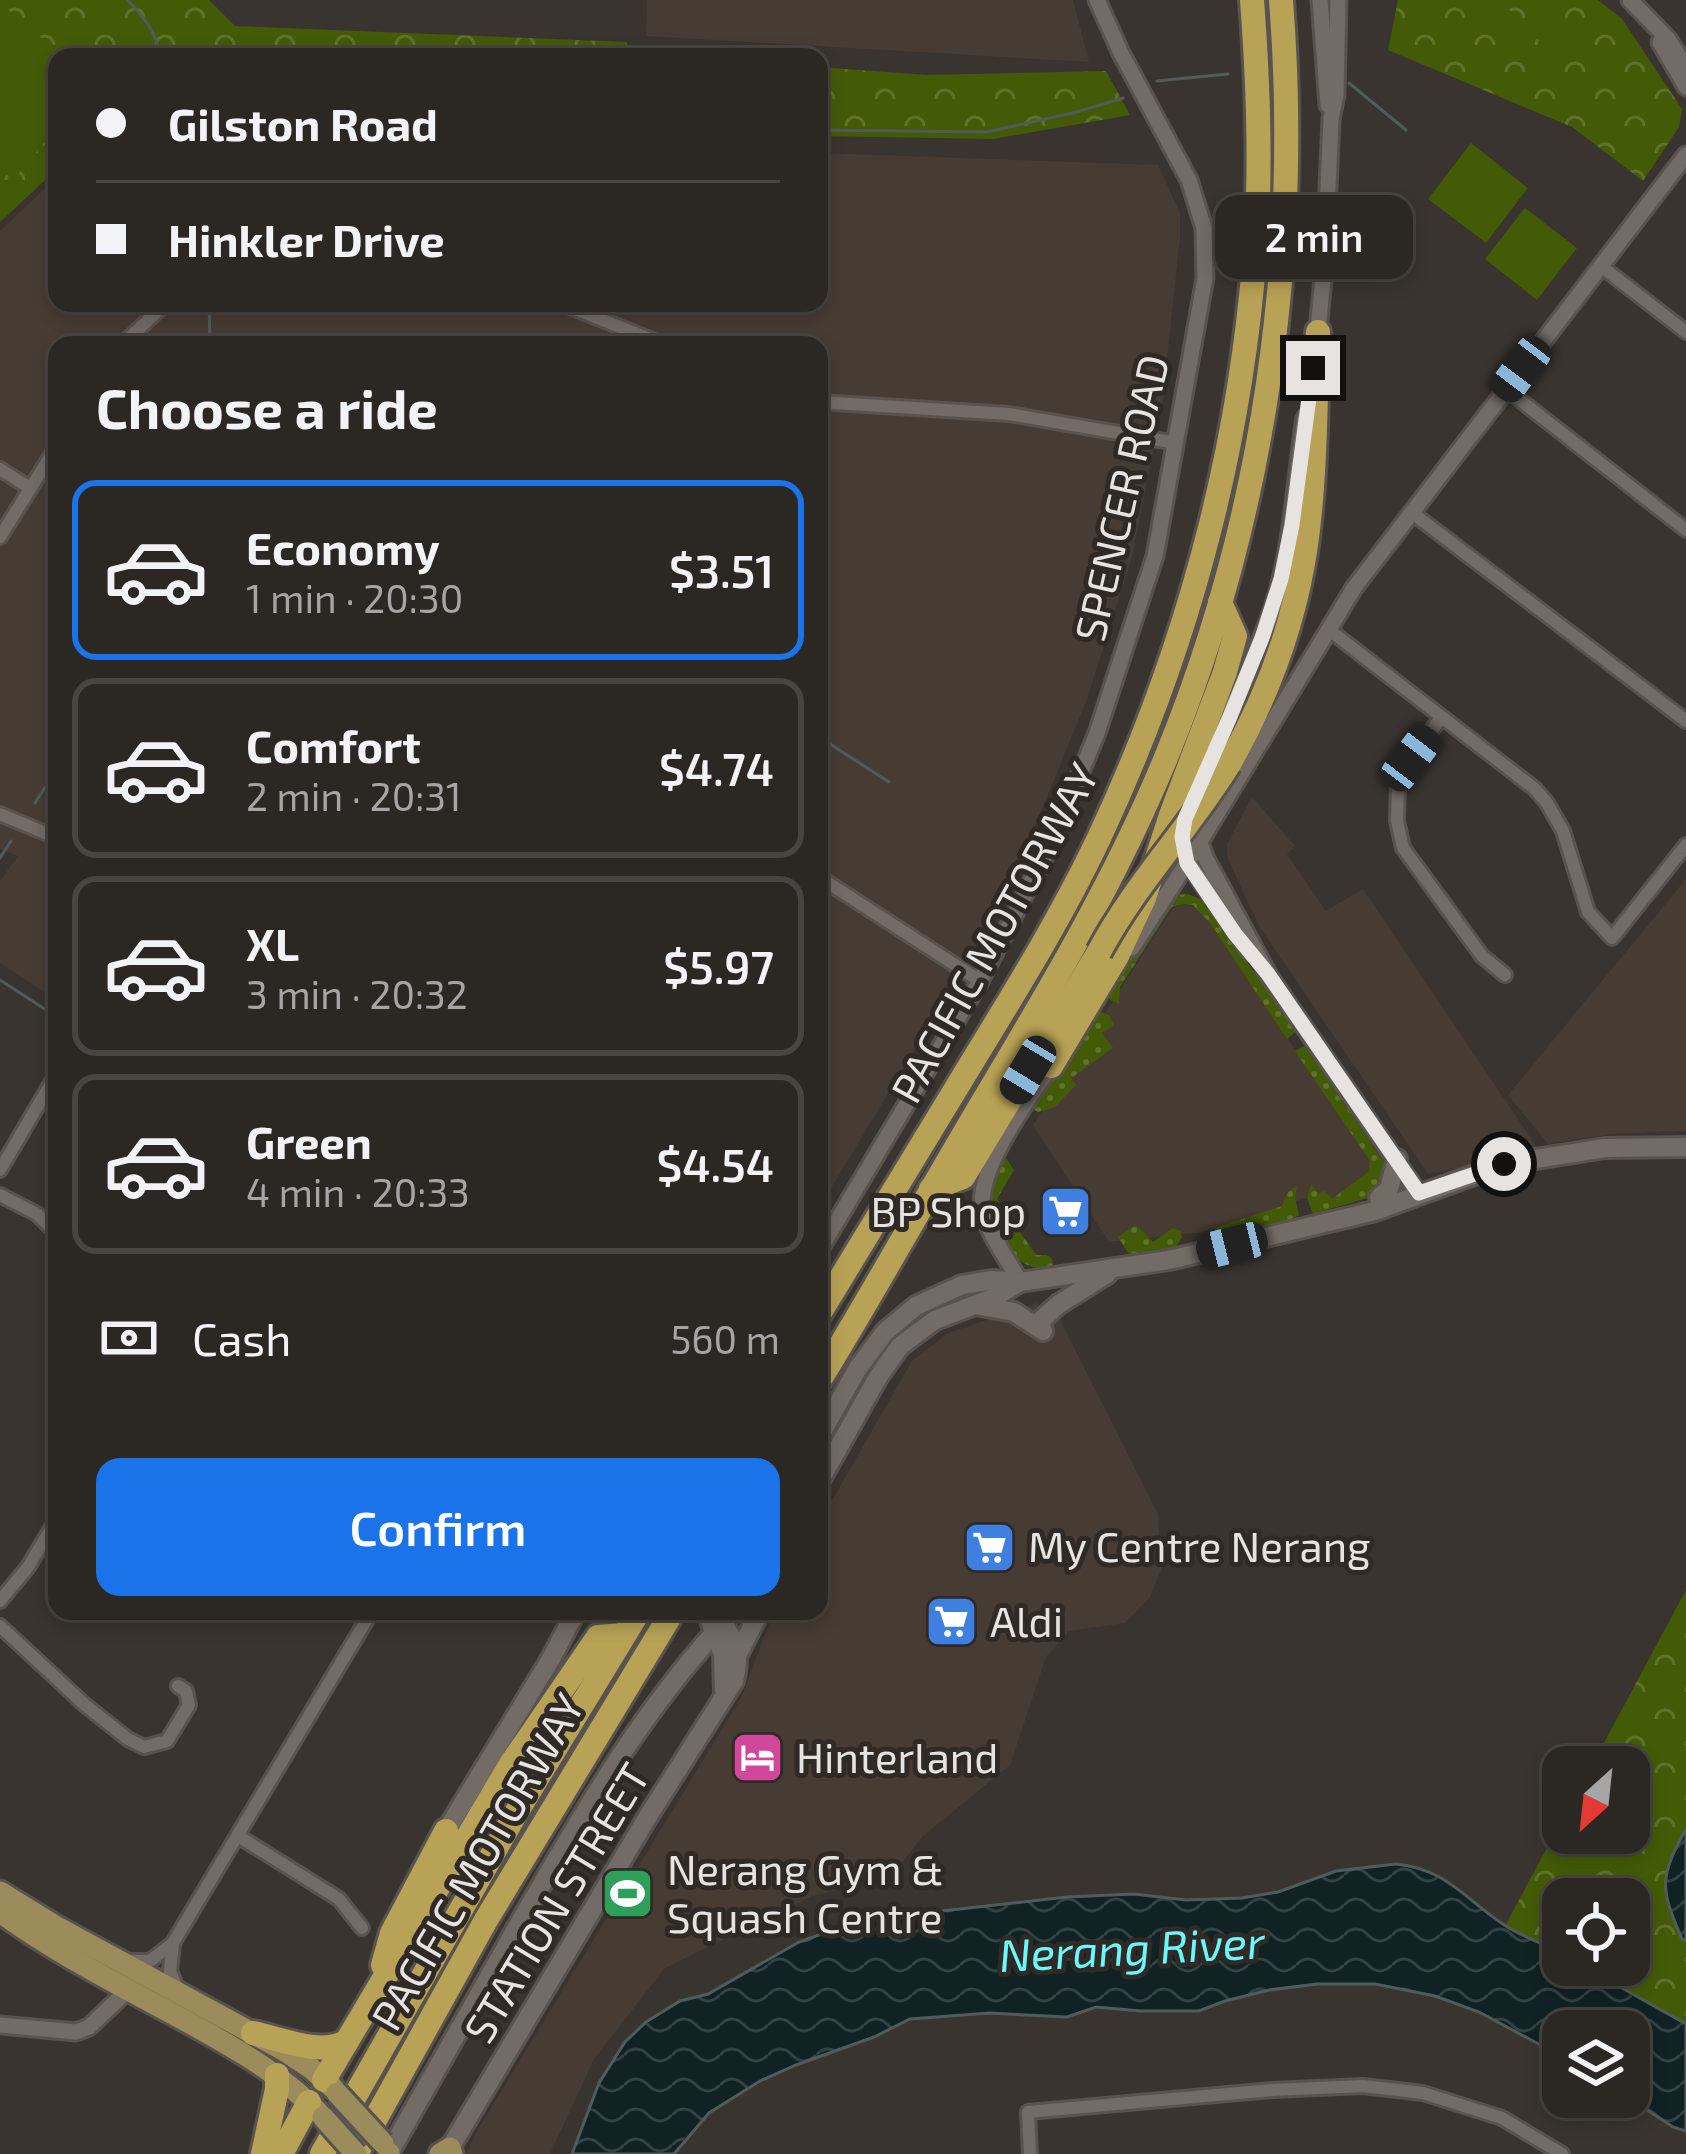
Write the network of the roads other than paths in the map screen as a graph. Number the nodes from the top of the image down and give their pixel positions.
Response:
1 (1097, 0) edge
2 (1252, 0) edge
3 (1281, 0) edge
4 (1320, 0) edge
5 (1338, 0) edge
6 (1630, 0) edge
7 (1649, 17) junction
8 (1686, 67) edge
9 (1686, 88) edge
10 (1331, 119) junction
11 (1686, 155) edge
12 (1601, 266) junction
13 (157, 312) edge
14 (582, 312) edge
15 (1318, 332) junction
16 (1686, 332) edge
17 (131, 336) edge
18 (642, 336) edge
19 (1506, 389) junction
20 (828, 404) edge
21 (1176, 443) junction
22 (48, 460) edge
23 (0, 469) edge
24 (30, 488) junction
25 (1411, 512) junction
26 (1686, 530) edge
27 (0, 537) edge
28 (1220, 602) junction
29 (1328, 629) junction
30 (1441, 718) junction
31 (1686, 721) edge
32 (1201, 788) junction
33 (2, 814) edge
34 (48, 834) edge
35 (1199, 844) junction
36 (1686, 845) edge
37 (1187, 863) junction
38 (828, 884) edge
39 (1206, 891) junction
40 (1166, 894) junction
41 (1268, 974) junction
42 (1504, 975) dead end
43 (980, 981) junction
44 (1051, 1066) junction
45 (48, 1088) edge
46 (1686, 1147) edge
47 (1397, 1160) junction
48 (0, 1170) edge
49 (931, 1189) junction
50 (1419, 1193) junction
51 (0, 1195) edge
52 (1379, 1198) junction
53 (48, 1225) edge
54 (828, 1236) edge
55 (1232, 1245) junction
56 (1122, 1267) junction
57 (1020, 1282) junction
58 (828, 1299) edge
59 (973, 1305) junction
60 (828, 1366) edge
61 (828, 1421) edge
62 (828, 1467) edge
63 (48, 1534) edge
64 (0, 1601) edge
65 (367, 1620) edge
66 (571, 1620) edge
67 (633, 1620) edge
68 (707, 1620) edge
69 (708, 1620) edge
70 (710, 1620) edge
71 (712, 1620) edge
72 (755, 1620) edge
73 (0, 1626) edge
74 (624, 1635) junction
75 (737, 1656) junction
76 (685, 1665) junction
77 (178, 1686) dead end
78 (724, 1695) junction
79 (446, 1831) joint
80 (238, 1837) junction
81 (0, 1892) edge
82 (0, 1912) edge
83 (362, 1928) dead end
84 (173, 1943) junction
85 (130, 1973) junction
86 (382, 1985) junction
87 (181, 1994) junction
88 (0, 2025) edge
89 (253, 2033) junction
90 (347, 2042) junction
91 (277, 2075) junction
92 (330, 2086) junction
93 (316, 2110) junction
94 (388, 2151) edge
95 (448, 2152) edge
96 (263, 2154) edge
97 (281, 2154) edge
98 (322, 2154) edge
99 (356, 2154) edge
100 (1030, 2154) edge
101 (1562, 2154) edge

1 - 21 street, SPENCER ROAD
2 - 58 highway, PACIFIC MOTORWAY
3 - 28 highway, PACIFIC MOTORWAY
4 - 10 street
5 - 10 street
6 - 7 street
7 - 8 street
7 - 9 street
10 - 15 street
11 - 12 street
12 - 16 street
12 - 19 street
13 - 17 street
14 - 18 street
15 - 32 street
15 - 49 highway, bridge
19 - 25 street
19 - 26 street
20 - 21 street
21 - 43 street, SPENCER ROAD
22 - 24 street
23 - 24 street
24 - 27 street
25 - 29 street
25 - 31 street
28 - 44 highway
28 - 49 highway, PACIFIC MOTORWAY
29 - 30 street
29 - 35 street
30 - 36 street
30 - 42 street
32 - 35 street
32 - 37 street
33 - 34 street
35 - 37 street
35 - 41 street
37 - 39 street
37 - 40 street
38 - 43 street
39 - 40 street
39 - 41 street
40 - 44 street
41 - 47 street
43 - 54 street, SPENCER ROAD
44 - 57 street
45 - 48 street
46 - 50 main road
47 - 50 street
47 - 52 main road
49 - 60 highway, PACIFIC MOTORWAY
50 - 52 main road
50 - 55 main road
51 - 53 street
52 - 55 main road
55 - 56 main road
56 - 57 main road
56 - 59 main road
57 - 59 main road
57 - 61 main road
59 - 62 main road
63 - 64 street
65 - 80 street
66 - 79 main road
67 - 74 highway, PACIFIC MOTORWAY
68 - 99 highway, PACIFIC MOTORWAY
69 - 76 main road
70 - 78 main road
71 - 75 main road
72 - 75 main road, STATION STREET
73 - 77 street
74 - 86 highway
74 - 98 highway, PACIFIC MOTORWAY
75 - 78 main road, STATION STREET
76 - 78 main road
76 - 94 main road
78 - 95 main road, STATION STREET
79 - 86 highway
80 - 83 street
80 - 84 street
81 - 85 main road
82 - 85 main road
84 - 85 street
84 - 87 street
85 - 87 main road
85 - 88 street
85 - 91 main road
86 - 90 highway
87 - 89 main road
89 - 90 highway
89 - 92 main road
90 - 92 highway
91 - 93 main road
91 - 96 highway
92 - 93 main road
92 - 94 main road, bridge
93 - 97 highway
93 - 99 main road, bridge
100 - 101 street

